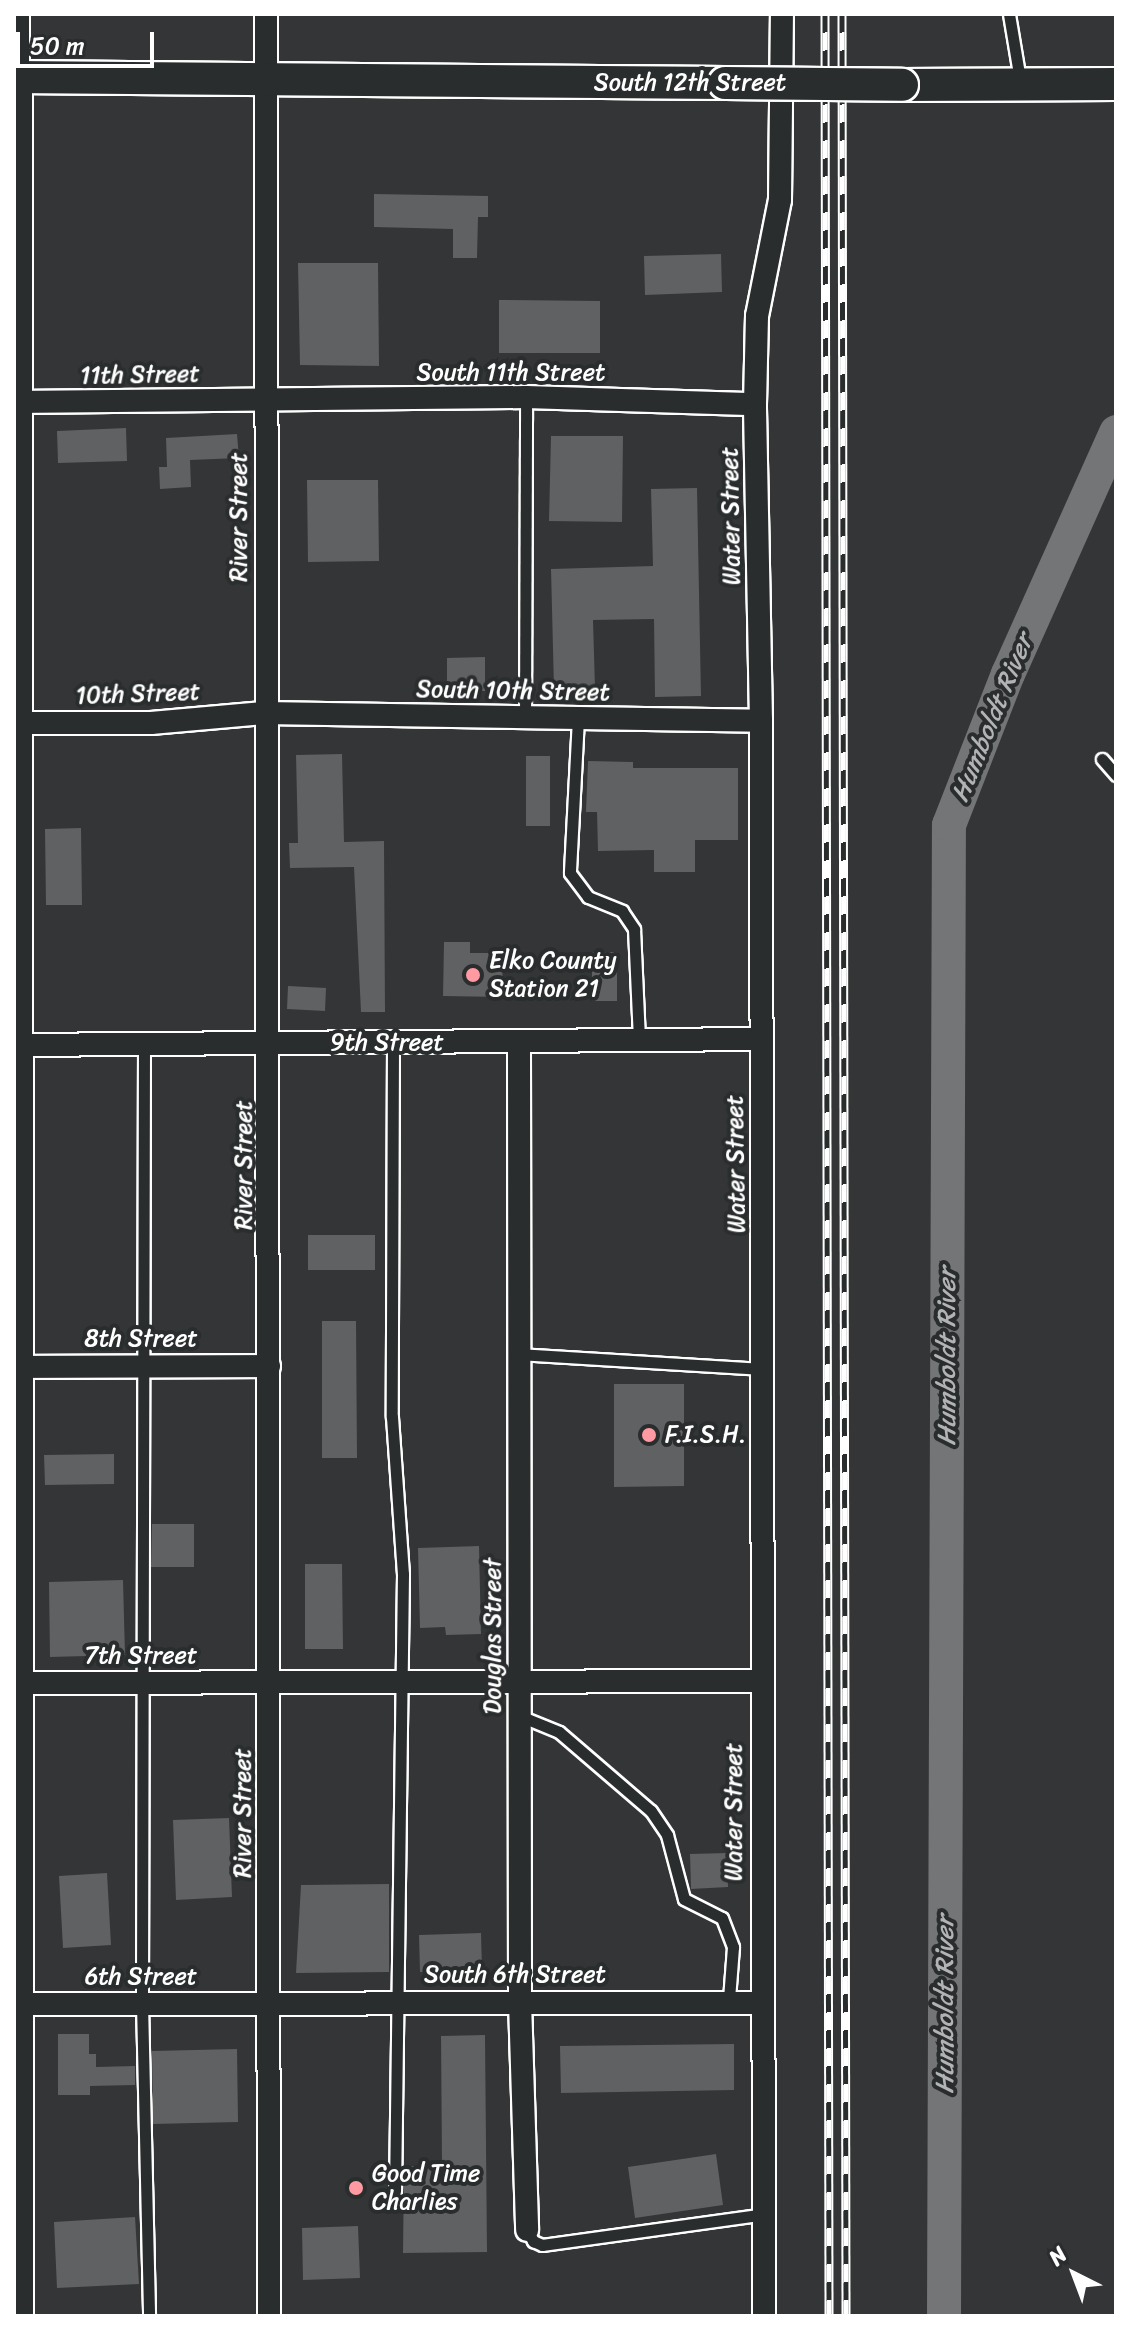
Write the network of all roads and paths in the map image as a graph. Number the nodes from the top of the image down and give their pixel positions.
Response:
1 (18, 14) edge
2 (266, 14) edge
3 (782, 14) edge
4 (1009, 14) edge
5 (16, 77) edge
6 (265, 80) junction
7 (1116, 84) edge
8 (1021, 85) junction
9 (526, 397) junction
10 (266, 399) junction
11 (16, 402) edge
12 (755, 404) junction
13 (264, 713) junction
14 (525, 717) junction
15 (578, 718) junction
16 (761, 721) junction
17 (16, 723) edge
18 (1102, 759) dead end
19 (1116, 775) edge
20 (760, 1039) junction
21 (269, 1041) junction
22 (639, 1041) junction
23 (519, 1042) junction
24 (144, 1043) junction
25 (393, 1044) junction
26 (16, 1045) edge
27 (518, 1354) junction
28 (142, 1364) junction
29 (269, 1366) junction
30 (16, 1367) edge
31 (762, 1369) junction
32 (398, 1681) junction
33 (519, 1681) junction
34 (760, 1681) junction
35 (143, 1682) junction
36 (269, 1682) junction
37 (16, 1683) edge
38 (520, 1716) junction
39 (729, 1999) junction
40 (399, 2001) junction
41 (520, 2002) junction
42 (142, 2003) junction
43 (269, 2003) junction
44 (761, 2003) junction
45 (16, 2004) edge
46 (395, 2191) dead end
47 (764, 2214) junction
48 (527, 2230) joint
49 (19, 2316) edge
50 (149, 2316) edge
51 (269, 2316) edge
52 (764, 2316) edge

1 - 5 street
2 - 6 street, River Street
3 - 12 street, Water Street
4 - 8 lane
5 - 6 main road, South 12th Street
5 - 11 street
6 - 8 main road, South 12th Street, bridge
6 - 10 street, River Street
7 - 8 main road, South 12th Street
9 - 10 street, South 11th Street
9 - 12 street, South 11th Street
9 - 14 lane
10 - 11 street, 11th Street
10 - 13 street, River Street
11 - 17 street
12 - 16 street, Water Street
13 - 14 street, South 10th Street
13 - 17 street, 10th Street
13 - 21 street, River Street
14 - 15 street, South 10th Street
15 - 16 street, South 10th Street
15 - 22 lane
16 - 20 street, Water Street
17 - 26 street
18 - 19 lane
20 - 22 street, 9th Street
20 - 31 street, Water Street
21 - 24 street, 9th Street
21 - 25 street, 9th Street
21 - 29 street, River Street
22 - 23 street, 9th Street
23 - 25 street, 9th Street
23 - 27 street, Douglas Street
24 - 26 street, 9th Street
24 - 28 lane
25 - 32 lane
26 - 30 street
27 - 31 lane
27 - 33 street, Douglas Street
28 - 29 street, 8th Street
28 - 30 street, 8th Street
28 - 35 lane
29 - 36 street, River Street
30 - 37 street
31 - 34 street, Water Street
32 - 33 street, 7th Street
32 - 36 street, 7th Street
32 - 40 lane
33 - 34 street, 7th Street
33 - 38 street, Douglas Street
34 - 44 street, Water Street
35 - 36 street, 7th Street
35 - 37 street, 7th Street
35 - 42 lane
36 - 43 street, River Street
37 - 45 street
38 - 39 lane
38 - 41 street, Douglas Street
39 - 41 street, South 6th Street
39 - 44 street, South 6th Street
40 - 41 street, South 6th Street
40 - 43 street, South 6th Street
40 - 46 lane
41 - 48 street, Douglas Street
42 - 43 street, 6th Street
42 - 45 street, 6th Street
42 - 50 lane
43 - 51 street, River Street
44 - 47 street, Water Street
45 - 49 street
47 - 48 lane
47 - 52 street, Water Street

